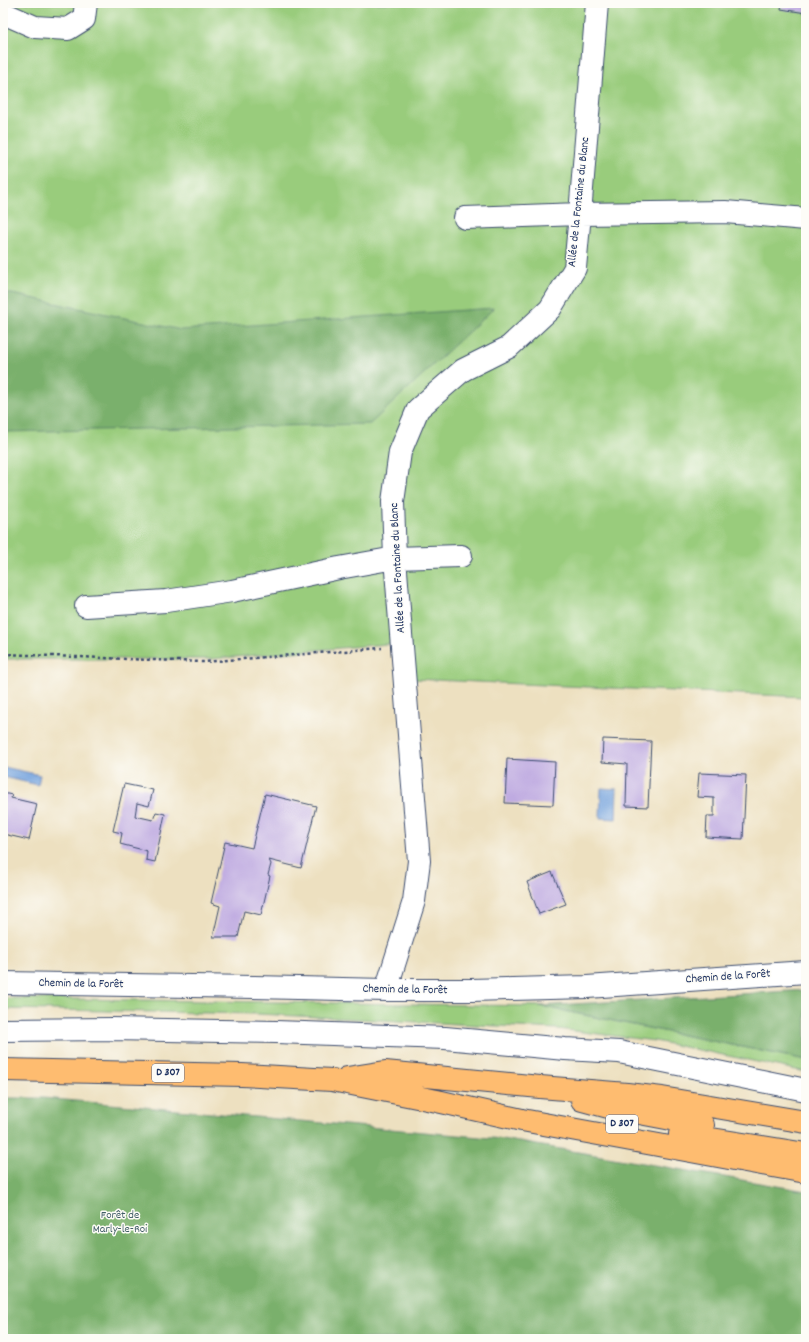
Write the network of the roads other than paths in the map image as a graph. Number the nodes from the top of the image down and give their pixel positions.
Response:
1 (86, 3) edge
2 (597, 3) edge
3 (3, 13) edge
4 (580, 214) junction
5 (465, 218) dead end
6 (806, 218) edge
7 (461, 556) dead end
8 (395, 558) junction
9 (86, 606) dead end
10 (806, 972) edge
11 (3, 984) edge
12 (386, 990) junction
13 (3, 1030) edge
14 (3, 1070) edge
15 (332, 1080) junction
16 (540, 1087) junction
17 (806, 1090) edge
18 (437, 1101) junction
19 (806, 1122) edge
20 (806, 1144) edge
21 (806, 1154) edge
22 (806, 1172) edge

1 - 3 street
2 - 4 street, Allée de la Fontaine du Blanc
4 - 5 street
4 - 6 street
4 - 8 street, Allée de la Fontaine du Blanc
7 - 8 street
8 - 9 street
8 - 12 street, Allée de la Fontaine du Blanc
10 - 12 street, Chemin de la Forêt
11 - 12 street, Chemin de la Forêt
13 - 17 street
14 - 15 main road, D 307
15 - 16 main road, D 307
15 - 18 main road, D 307
16 - 19 main road
16 - 20 main road, D 307
18 - 21 main road, D 307
18 - 22 main road

